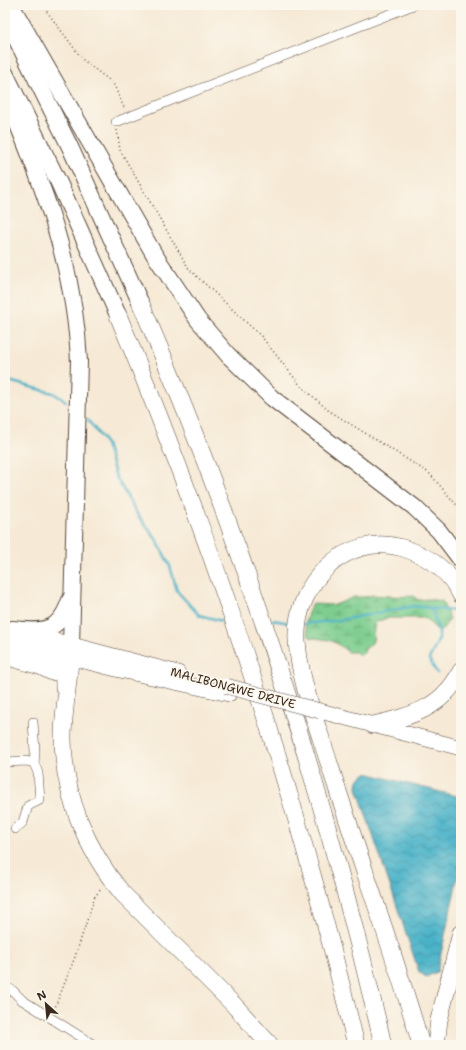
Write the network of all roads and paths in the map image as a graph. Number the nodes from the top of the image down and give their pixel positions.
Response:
1 (11, 5) edge
2 (42, 5) edge
3 (412, 5) edge
4 (5, 16) edge
5 (5, 74) edge
6 (5, 93) edge
7 (128, 118) junction
8 (116, 122) joint
9 (142, 304) joint
10 (118, 315) joint
11 (461, 510) edge
12 (461, 560) edge
13 (73, 591) junction
14 (461, 595) edge
15 (7, 633) edge
16 (22, 645) junction
17 (71, 651) junction
18 (5, 656) edge
19 (461, 671) edge
20 (64, 688) junction
21 (65, 708) junction
22 (322, 715) junction
23 (33, 722) dead end
24 (373, 725) junction
25 (458, 753) edge
26 (5, 762) edge
27 (34, 763) junction
28 (15, 829) dead end
29 (112, 880) junction
30 (461, 933) edge
31 (5, 987) edge
32 (51, 1017) junction
33 (94, 1045) edge
34 (270, 1045) edge
35 (356, 1045) edge
36 (384, 1045) edge
37 (421, 1045) edge
38 (436, 1045) edge

1 - 12 highway
2 - 7 path
3 - 7 street
4 - 9 highway
5 - 10 highway
6 - 13 highway
7 - 8 street
8 - 11 path
9 - 36 highway
10 - 35 highway
13 - 15 highway
13 - 17 highway
14 - 37 highway
15 - 16 main road, MALIBONGWE DRIVE
15 - 17 main road, MALIBONGWE DRIVE
16 - 17 main road, MALIBONGWE DRIVE
16 - 20 highway
17 - 21 highway
17 - 22 main road, MALIBONGWE DRIVE, bridge
18 - 20 highway
19 - 24 highway
20 - 21 highway
21 - 29 highway
22 - 24 main road, MALIBONGWE DRIVE
22 - 25 main road, MALIBONGWE DRIVE
23 - 27 street
24 - 25 main road, MALIBONGWE DRIVE
26 - 27 street
27 - 28 street
29 - 32 path
29 - 34 highway
30 - 38 highway
31 - 32 street
32 - 33 street

